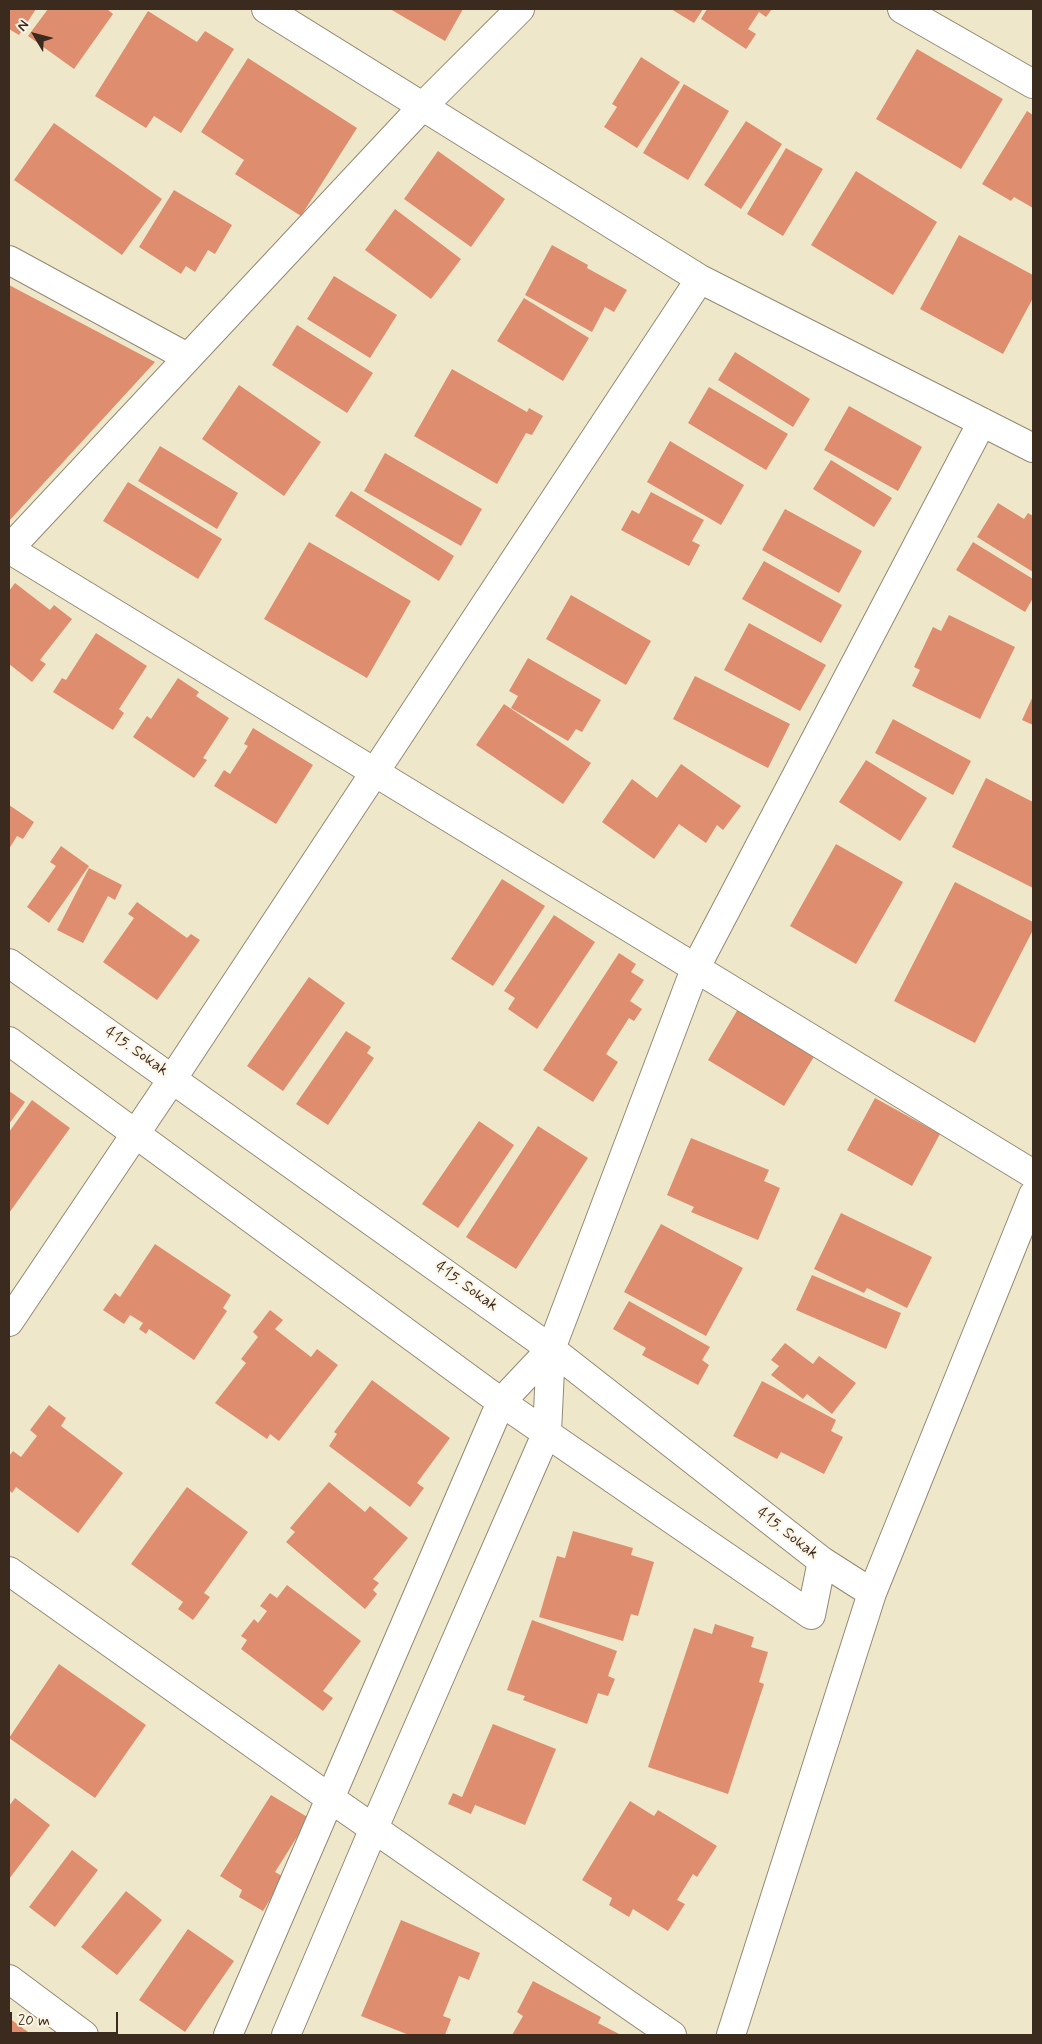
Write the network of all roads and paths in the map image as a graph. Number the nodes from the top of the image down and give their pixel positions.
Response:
1 (266, 9) edge
2 (520, 9) edge
3 (902, 9) edge
4 (1033, 84) edge
5 (423, 106) junction
6 (9, 260) edge
7 (700, 279) junction
8 (187, 357) junction
9 (982, 422) junction
10 (1033, 448) edge
11 (375, 772) junction
12 (9, 963) edge
13 (695, 969) junction
14 (9, 1041) edge
15 (173, 1078) junction
16 (134, 1133) junction
17 (1033, 1174) edge
18 (1033, 1195) edge
19 (9, 1322) edge
20 (552, 1349) junction
21 (501, 1402) junction
22 (547, 1432) junction
23 (822, 1561) junction
24 (9, 1571) edge
25 (872, 1593) junction
26 (331, 1799) junction
27 (374, 1828) junction
28 (9, 1978) edge
29 (84, 2035) edge
30 (228, 2035) edge
31 (286, 2035) edge
32 (672, 2035) edge
33 (731, 2035) edge

1 - 5 street
2 - 5 street
3 - 4 street
5 - 7 street
5 - 8 street
6 - 8 street
7 - 9 street
7 - 11 street
8 - 11 street
9 - 10 street
9 - 13 street
11 - 13 street
11 - 15 street
12 - 15 street, 415. Sokak
13 - 17 street
13 - 20 street
14 - 16 street, 415. Sokak
15 - 16 street
15 - 20 street, 415. Sokak
16 - 19 street
16 - 21 street, 415. Sokak
18 - 25 street
20 - 21 street
20 - 22 street
20 - 23 street, 415. Sokak
21 - 22 street, 415. Sokak
21 - 26 street
22 - 23 street, 415. Sokak
22 - 27 street
23 - 25 street
24 - 26 street
25 - 33 street
26 - 27 street
26 - 30 street
27 - 31 street
27 - 32 street
28 - 29 street

